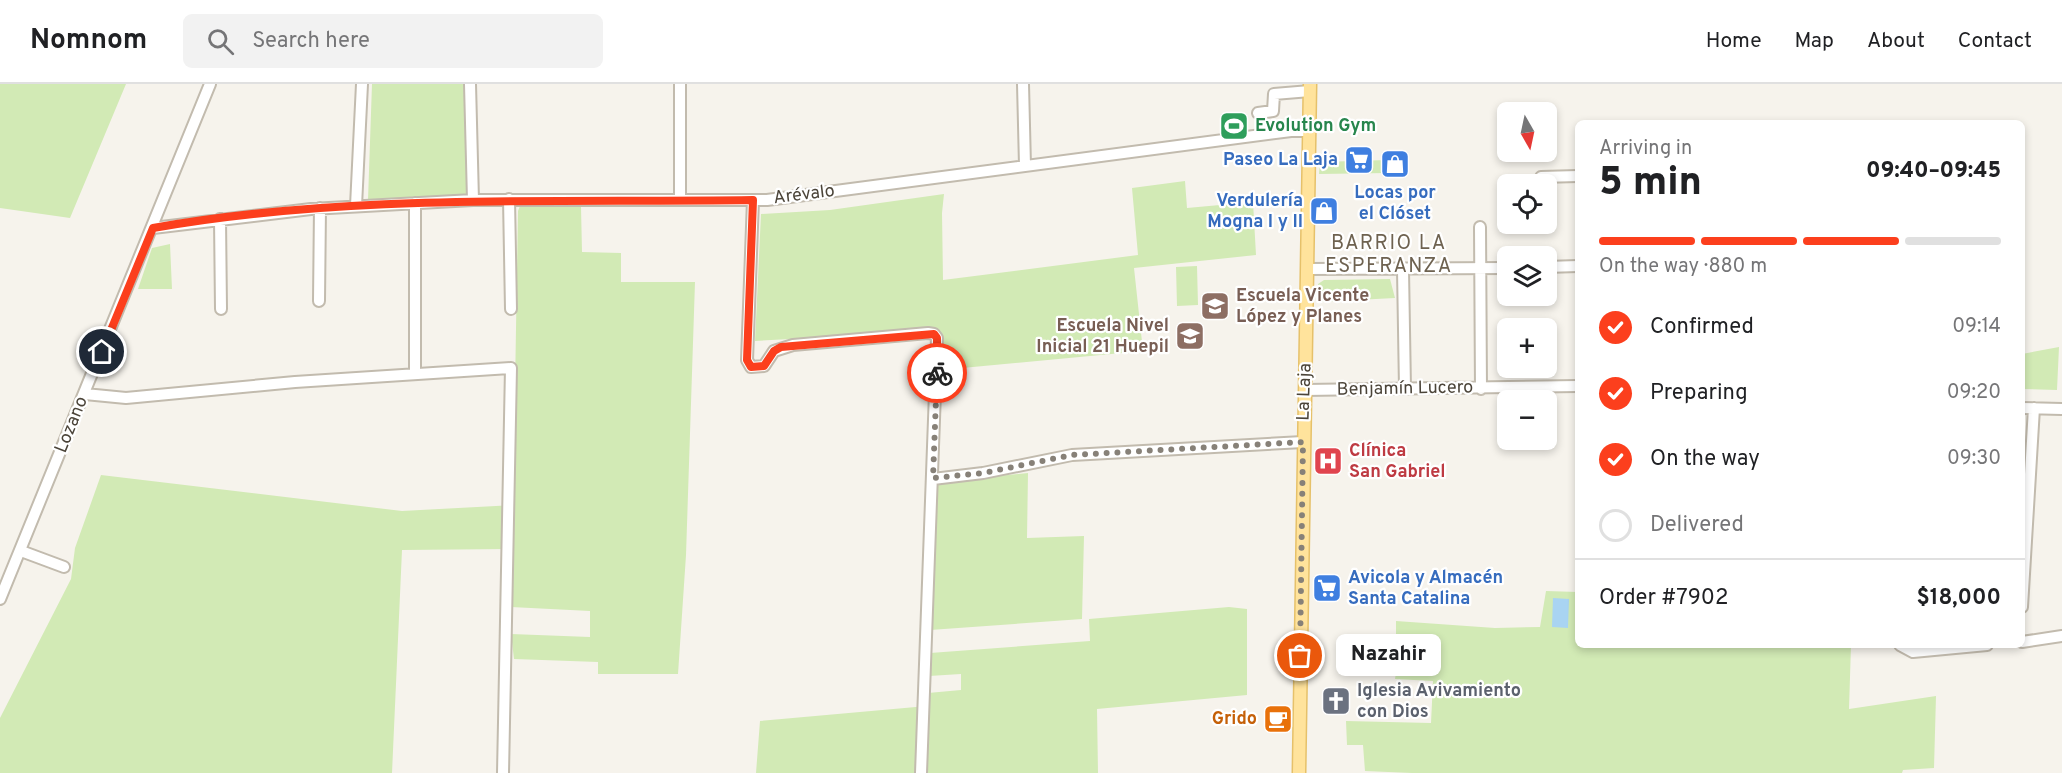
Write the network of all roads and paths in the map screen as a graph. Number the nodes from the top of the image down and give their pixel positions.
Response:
1 (210, 84) edge
2 (362, 84) edge
3 (470, 84) edge
4 (680, 84) edge
5 (1023, 84) edge
6 (1310, 87) edge
7 (1258, 113) dead end
8 (1308, 131) junction
9 (1025, 166) junction
10 (1575, 176) edge
11 (1557, 177) edge
12 (509, 199) junction
13 (473, 200) junction
14 (680, 200) junction
15 (753, 200) junction
16 (415, 203) junction
17 (356, 206) junction
18 (320, 208) junction
19 (220, 219) junction
20 (1480, 227) dead end
21 (153, 228) junction
22 (1575, 266) edge
23 (1557, 267) edge
24 (1307, 268) junction
25 (1480, 268) junction
26 (1497, 268) edge
27 (1402, 270) junction
28 (319, 301) dead end
29 (221, 309) dead end
30 (511, 309) dead end
31 (415, 373) junction
32 (1575, 387) edge
33 (1481, 388) junction
34 (1405, 389) junction
35 (1305, 390) junction
36 (85, 394) junction
37 (2025, 408) edge
38 (2034, 408) junction
39 (2062, 409) edge
40 (1303, 442) junction
41 (933, 478) junction
42 (21, 551) junction
43 (2025, 557) edge
44 (64, 567) dead end
45 (0, 599) edge
46 (2062, 636) edge
47 (2025, 642) edge
48 (1906, 648) edge
49 (1955, 648) edge
50 (503, 773) edge
51 (921, 773) edge
52 (1299, 773) edge

1 - 21 street, Lozano
2 - 17 street
3 - 13 street
4 - 14 street
5 - 9 street
6 - 7 street
6 - 8 main road, La Laja
8 - 9 street, Arévalo
8 - 24 main road, La Laja
9 - 15 street, Arévalo
10 - 11 street
12 - 13 street, Arévalo
12 - 14 street, Arévalo
12 - 30 street
13 - 16 street, Arévalo
14 - 15 street, Arévalo
15 - 41 street
16 - 17 street, Arévalo
16 - 31 street
17 - 18 street, Arévalo
18 - 19 street, Arévalo
18 - 28 street
19 - 21 street, Arévalo
19 - 29 street
20 - 25 street
21 - 36 street, Lozano
22 - 23 street
24 - 27 street
24 - 35 main road, La Laja
25 - 26 street
25 - 27 street
25 - 33 street
27 - 34 street
31 - 36 street
31 - 50 street
32 - 33 street, Benjamín Lucero
33 - 34 street, Benjamín Lucero
34 - 35 street, Benjamín Lucero
35 - 40 main road, La Laja
36 - 42 street, Lozano
37 - 38 street
38 - 39 street
38 - 43 street
40 - 41 street
40 - 52 main road, La Laja
41 - 51 street
42 - 44 street
42 - 45 street, Lozano
46 - 47 street
48 - 49 street

